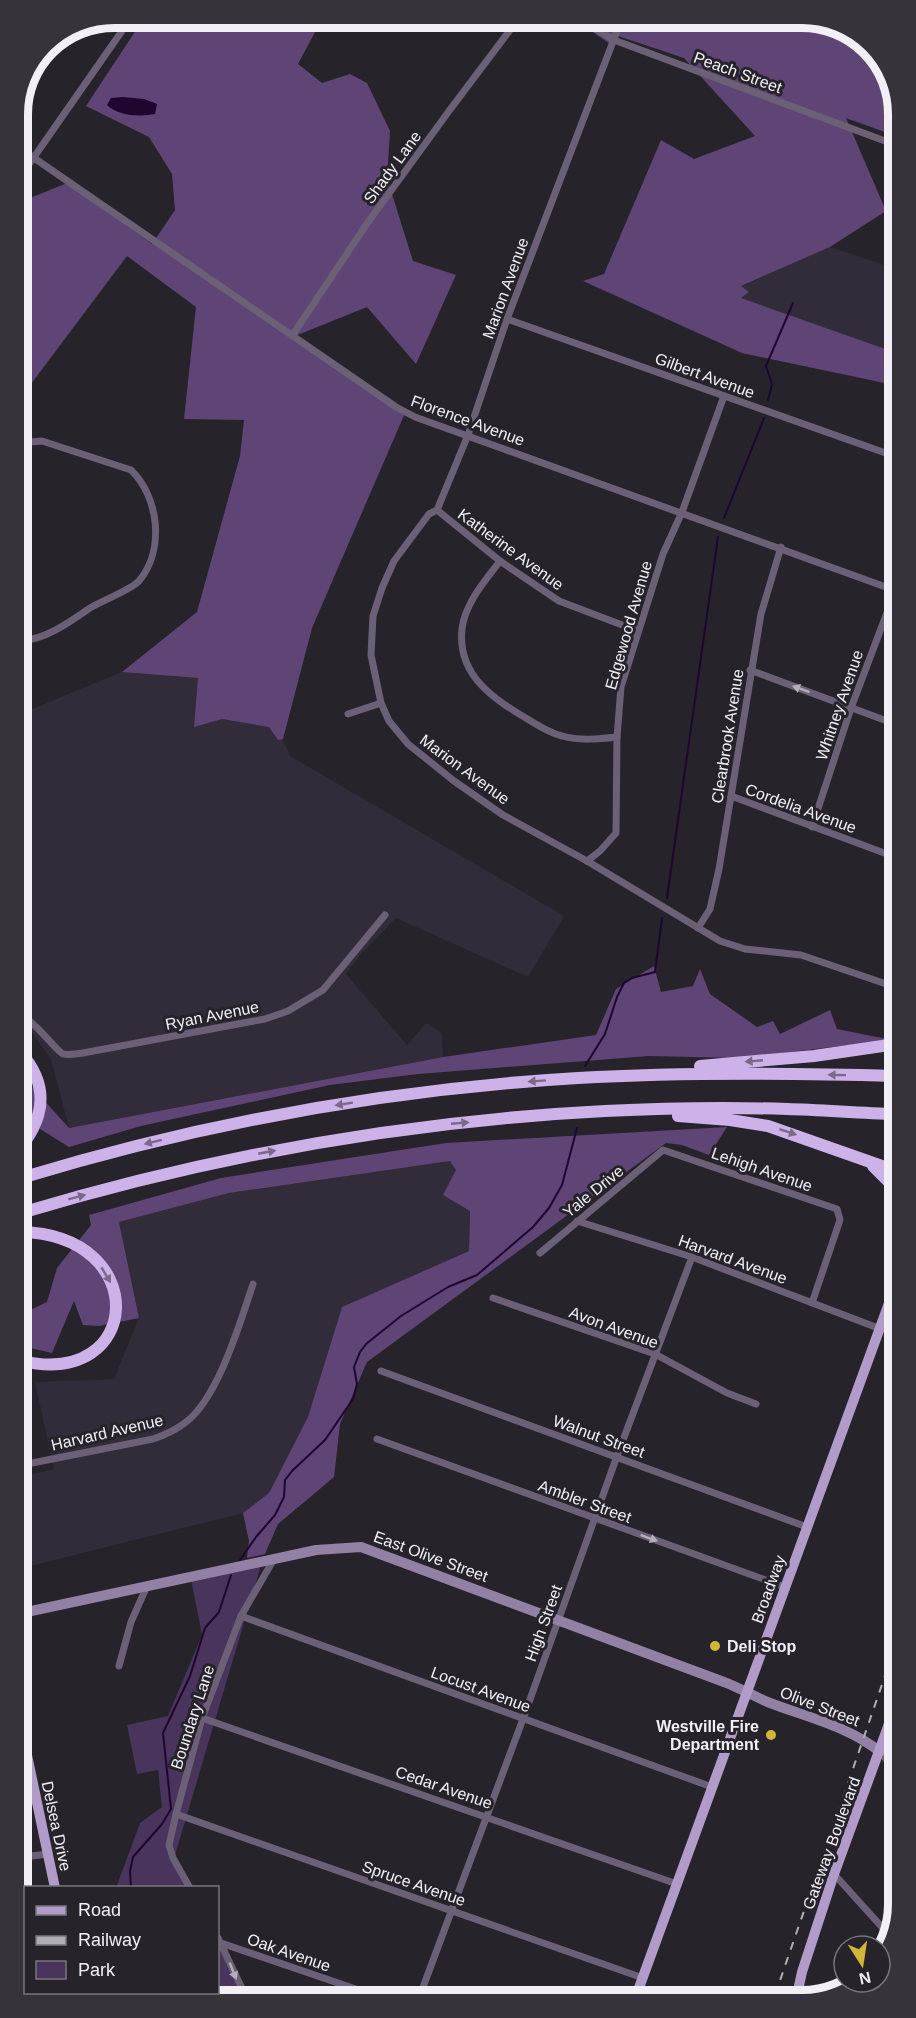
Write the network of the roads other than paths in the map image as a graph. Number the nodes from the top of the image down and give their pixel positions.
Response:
1 (123, 28) edge
2 (511, 29) edge
3 (594, 29) edge
4 (618, 29) edge
5 (614, 40) junction
6 (888, 142) edge
7 (29, 155) edge
8 (33, 158) junction
9 (29, 164) edge
10 (507, 319) junction
11 (292, 336) junction
12 (724, 396) junction
13 (468, 435) junction
14 (29, 442) edge
15 (888, 454) edge
16 (436, 510) junction
17 (682, 512) junction
18 (781, 547) junction
19 (500, 561) junction
20 (888, 590) edge
21 (888, 608) edge
22 (638, 631) junction
23 (29, 641) edge
24 (750, 670) junction
25 (381, 703) junction
26 (851, 708) junction
27 (348, 714) dead end
28 (888, 721) edge
29 (617, 737) junction
30 (731, 796) junction
31 (812, 827) junction
32 (888, 854) edge
33 (587, 861) junction
34 (385, 915) dead end
35 (698, 928) junction
36 (888, 985) edge
37 (28, 1019) edge
38 (888, 1045) edge
39 (28, 1062) edge
40 (888, 1076) edge
41 (579, 1078) junction
42 (605, 1111) junction
43 (888, 1114) edge
44 (28, 1137) edge
45 (663, 1150) joint
46 (862, 1158) junction
47 (888, 1169) edge
48 (28, 1176) edge
49 (888, 1183) edge
50 (28, 1211) edge
51 (577, 1221) junction
52 (28, 1233) edge
53 (540, 1252) dead end
54 (692, 1257) junction
55 (253, 1284) dead end
56 (493, 1298) dead end
57 (888, 1299) edge
58 (812, 1303) junction
59 (879, 1328) junction
60 (655, 1354) junction
61 (28, 1362) edge
62 (381, 1371) dead end
63 (756, 1404) dead end
64 (377, 1439) dead end
65 (616, 1456) junction
66 (28, 1464) edge
67 (594, 1518) junction
68 (807, 1527) junction
69 (274, 1559) junction
70 (147, 1586) junction
71 (785, 1587) junction
72 (28, 1612) edge
73 (241, 1616) junction
74 (559, 1619) junction
75 (119, 1666) dead end
76 (747, 1691) junction
77 (202, 1718) junction
78 (523, 1719) junction
79 (888, 1728) edge
80 (880, 1752) junction
81 (28, 1760) edge
82 (888, 1761) edge
83 (712, 1787) junction
84 (176, 1814) junction
85 (486, 1816) junction
86 (48, 1854) junction
87 (28, 1856) edge
88 (834, 1874) junction
89 (677, 1884) junction
90 (55, 1886) edge
91 (189, 1886) edge
92 (451, 1910) junction
93 (884, 1929) edge
94 (219, 1940) edge
95 (643, 1978) junction
96 (242, 1989) edge
97 (358, 1989) edge
98 (422, 1989) edge
99 (638, 1990) edge
100 (798, 1990) edge

1 - 8 street
2 - 11 street, Shady Lane
3 - 5 street, Peach Street
4 - 5 street, Marion Avenue
5 - 6 street, Peach Street
5 - 10 street, Marion Avenue
7 - 8 street, Florence Avenue
8 - 9 street
8 - 11 street, Florence Avenue
10 - 12 street, Gilbert Avenue
10 - 13 street, Marion Avenue
11 - 13 street, Florence Avenue
12 - 15 street, Gilbert Avenue
12 - 17 street, Edgewood Avenue
13 - 16 street, Marion Avenue
13 - 17 street, Florence Avenue
14 - 23 street
16 - 19 street, Katherine Avenue
16 - 25 street, Marion Avenue
17 - 18 street, Florence Avenue
17 - 22 street, Edgewood Avenue
18 - 20 street, Florence Avenue
18 - 24 street, Clearbrook Avenue
19 - 22 street, Katherine Avenue
19 - 29 street
21 - 26 street, Whitney Avenue
22 - 29 street, Edgewood Avenue
26 -> 24 street
24 - 30 street, Clearbrook Avenue
25 - 27 street
25 - 33 street, Marion Avenue
26 - 28 street
26 - 31 street, Whitney Avenue
29 - 33 street, Edgewood Avenue
30 - 31 street, Cordelia Avenue
30 - 35 street, Clearbrook Avenue
31 - 32 street, Cordelia Avenue
33 - 35 street, Marion Avenue
34 - 37 street, Ryan Avenue
35 - 36 street, Marion Avenue
38 -> 41 highway
39 - 44 highway
40 -> 41 highway
41 -> 48 highway
42 - 43 highway
42 -> 46 highway
50 -> 42 highway
45 - 51 street, Yale Drive
45 - 58 street, Lehigh Avenue
46 - 47 highway
46 - 49 highway
51 - 53 street, Yale Drive
51 - 54 street, Harvard Avenue
52 -> 61 highway
54 - 58 street, Harvard Avenue
54 - 60 street, High Street
55 - 66 street, Harvard Avenue
56 - 60 street, Avon Avenue
57 - 59 main road, Broadway
58 - 59 street, Harvard Avenue
59 - 68 main road, Broadway
60 - 63 street, Avon Avenue
60 - 65 street, High Street
62 - 65 street, Walnut Street
64 - 67 street, Ambler Street
65 - 67 street, High Street
65 - 68 street, Walnut Street
67 -> 71 street, Ambler Street
67 - 74 street, High Street
68 - 71 main road, Broadway
69 - 70 street, East Olive Street
69 - 73 street, Boundary Lane
69 - 74 street, East Olive Street
70 - 72 street, East Olive Street
70 - 75 street
71 - 76 main road, Broadway
73 - 77 street, Boundary Lane
73 - 78 street, Locust Avenue
74 - 76 street, East Olive Street
74 - 78 street, High Street
76 - 80 street, Olive Street
76 - 83 main road, Broadway
77 - 84 street, Boundary Lane
77 - 85 street, Cedar Avenue
78 - 83 street, Locust Avenue
78 - 85 street, High Street
79 - 80 main road, Gateway Boulevard
80 - 82 street
80 - 88 main road, Gateway Boulevard
81 - 86 main road, Delsea Drive
83 - 89 main road, Broadway
84 - 91 street, Boundary Lane
84 - 92 street, Spruce Avenue
85 - 89 street, Cedar Avenue
85 - 92 street, High Street
86 - 87 street
86 - 90 main road, Delsea Drive
88 - 93 street
88 - 100 main road, Gateway Boulevard
89 - 95 main road, Broadway
92 - 95 street, Spruce Avenue
92 - 98 street, High Street
94 -> 96 street
94 - 97 street, Oak Avenue
95 - 99 main road, Broadway

